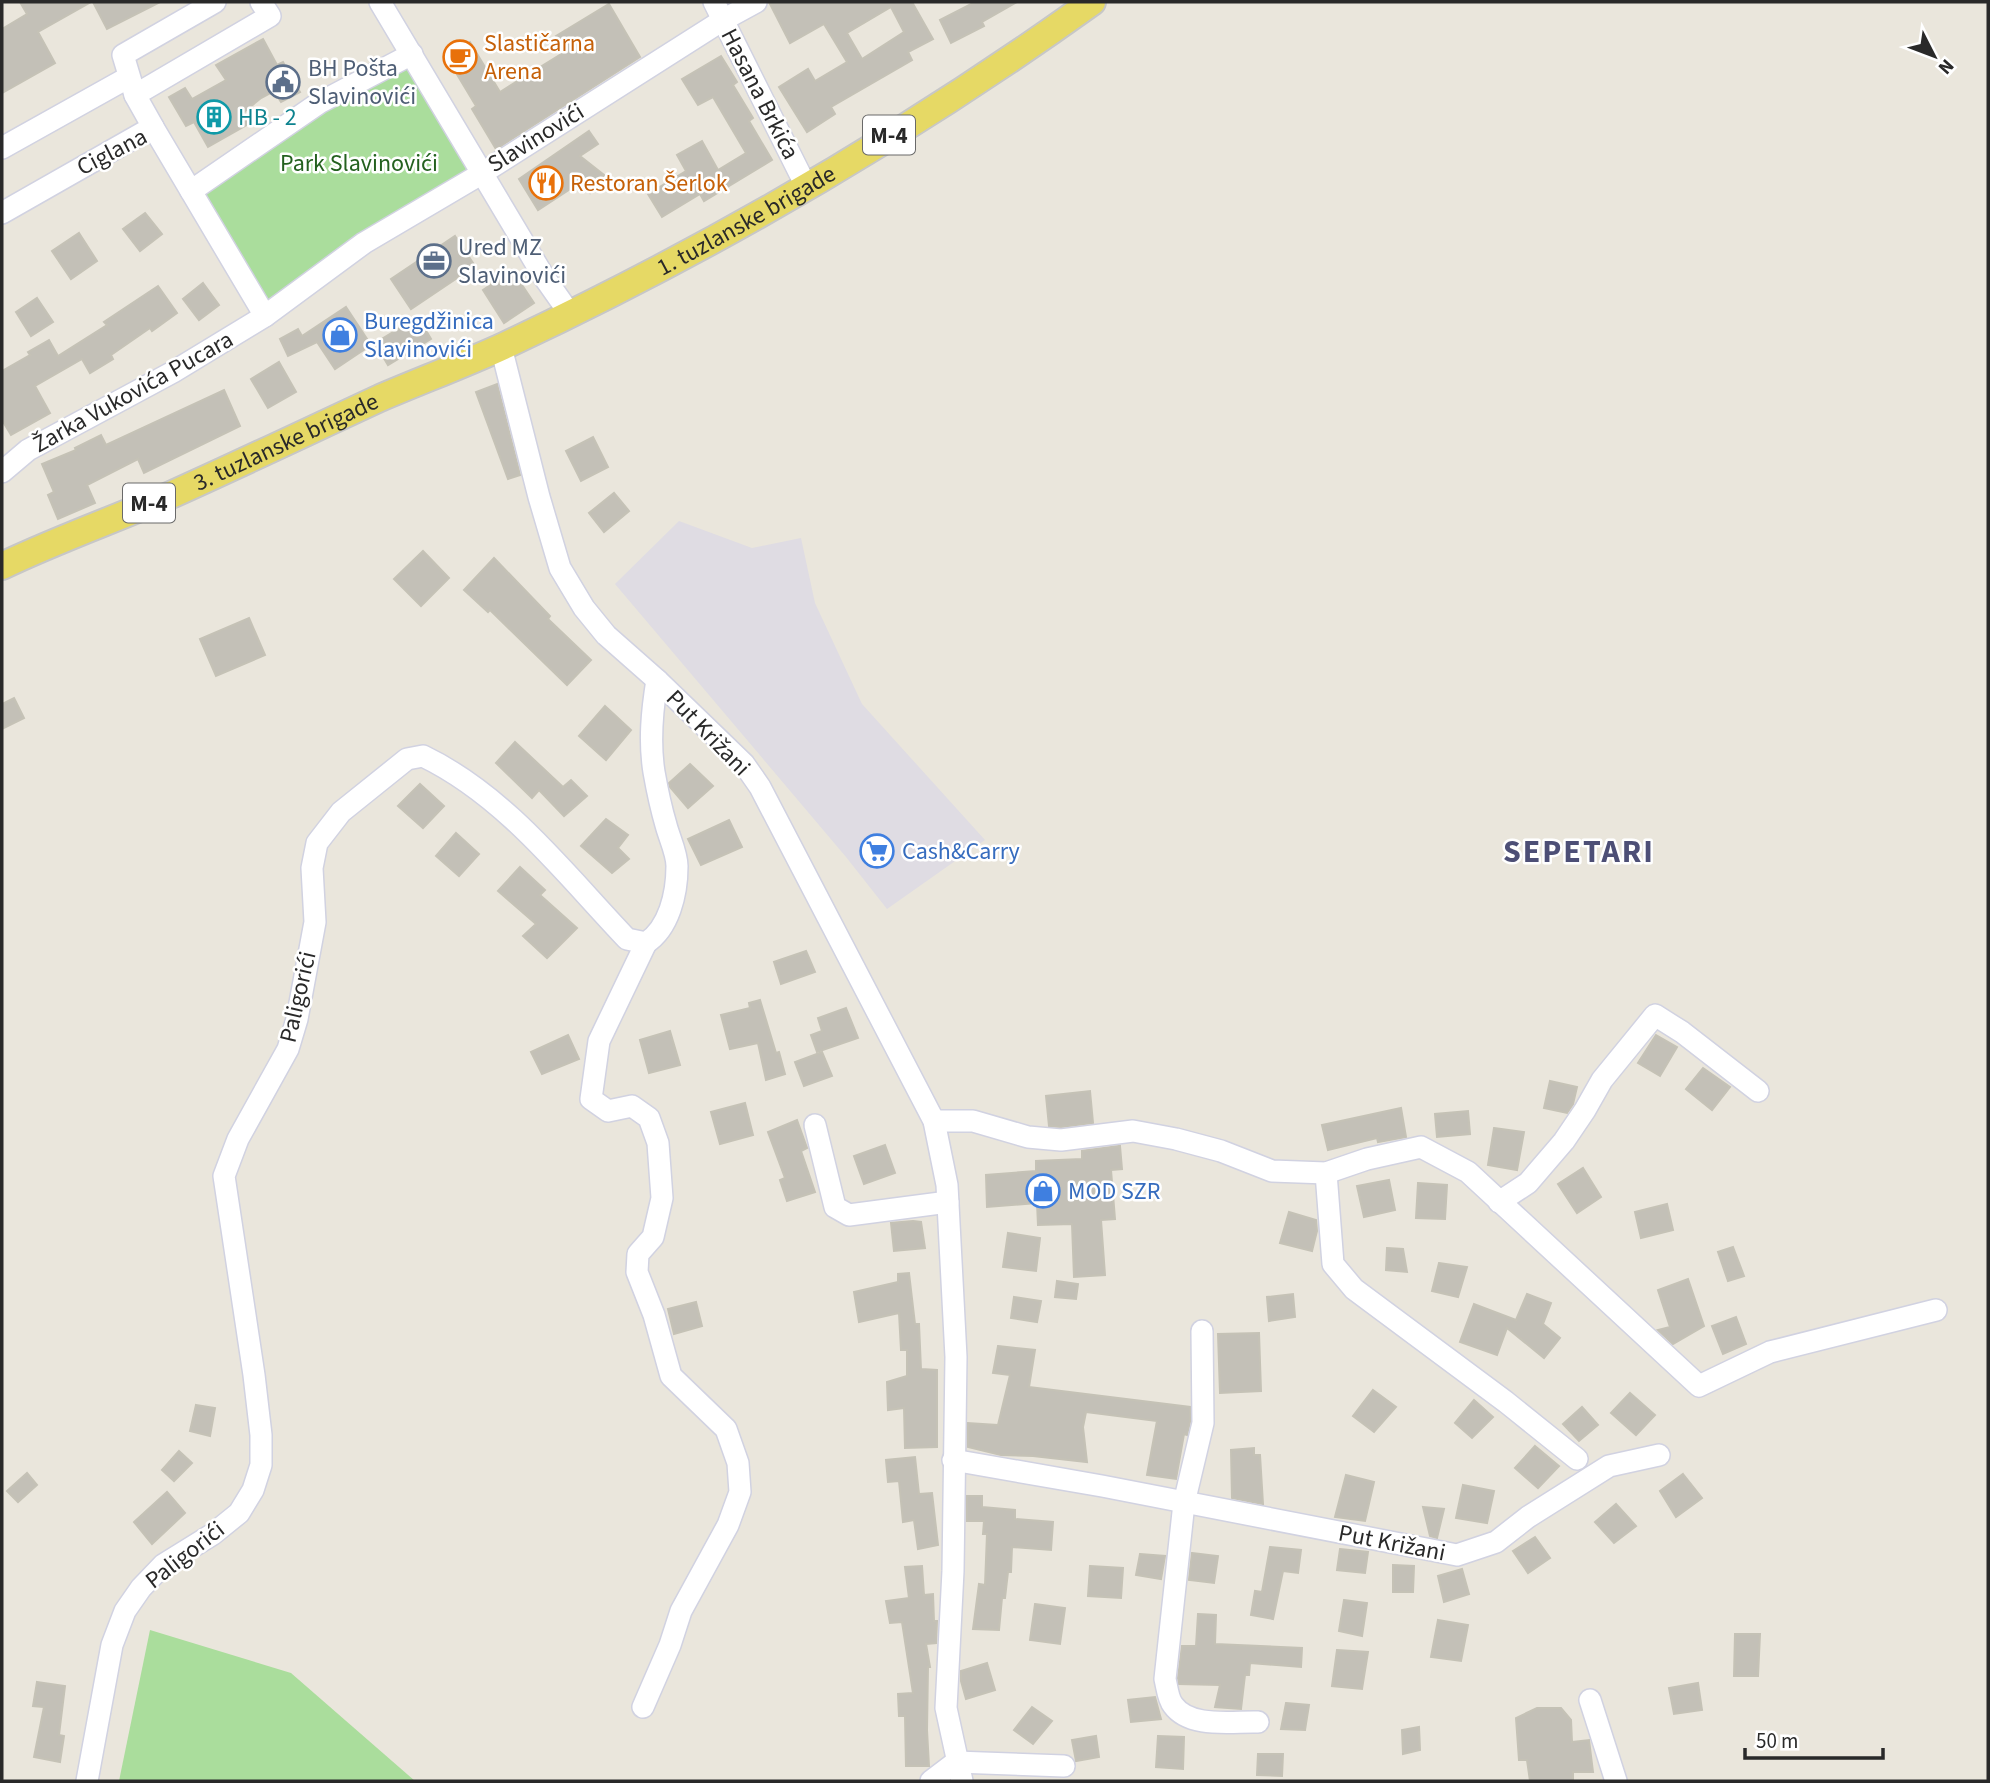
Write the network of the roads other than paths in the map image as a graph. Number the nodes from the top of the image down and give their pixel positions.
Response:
1 (215, 2) edge
2 (261, 2) edge
3 (380, 2) edge
4 (756, 2) edge
5 (1092, 2) edge
6 (718, 11) edge
7 (412, 54) junction
8 (132, 86) junction
9 (153, 127) junction
10 (2, 148) edge
11 (481, 174) junction
12 (806, 186) junction
13 (191, 191) junction
14 (2, 213) edge
15 (570, 314) junction
16 (265, 316) junction
17 (502, 347) junction
18 (2, 470) edge
19 (2, 566) edge
20 (657, 680) junction
21 (646, 943) junction
22 (1758, 1091) dead end
23 (934, 1121) junction
24 (815, 1125) dead end
25 (1326, 1173) junction
26 (948, 1202) junction
27 (1499, 1202) junction
28 (1936, 1310) dead end
29 (1202, 1331) dead end
30 (1659, 1455) dead end
31 (1577, 1459) dead end
32 (953, 1460) junction
33 (1184, 1503) junction
34 (1590, 1700) dead end
35 (643, 1707) dead end
36 (1258, 1722) dead end
37 (1064, 1766) dead end
38 (959, 1772) edge
39 (87, 1781) edge
40 (931, 1781) edge
41 (1616, 1781) edge

1 - 8 street
2 - 8 street
3 - 7 street, Slavinovići
4 - 6 street, Slavinovići
5 - 12 main road, 1. tuzlanske brigade / M-4
6 - 11 street, Slavinovići
6 - 12 street, Hasana Brkića
7 - 11 street, Slavinovići
7 - 13 street
8 - 9 street
8 - 10 street
9 - 13 street, Ciglana
9 - 14 street, Ciglana
11 - 15 street
11 - 16 street, Žarka Vukovića Pucara
12 - 15 main road, 1. tuzlanske brigade / M-4
13 - 16 street
15 - 17 main road, 3. tuzlanske brigade / M-4
16 - 18 street, Žarka Vukovića Pucara
17 - 19 main road, 3. tuzlanske brigade / M-4
17 - 20 street, Put Križani
20 - 21 street
20 - 23 street, Put Križani
21 - 35 street
21 - 39 street, Paligorići
22 - 27 street
23 - 25 street
23 - 26 street, Put Križani
24 - 26 street
25 - 27 street
25 - 31 street
26 - 32 street, Put Križani
27 - 28 street
29 - 33 street
30 - 33 street, Put Križani
32 - 33 street, Put Križani
32 - 38 street, Put Križani
33 - 36 street
34 - 41 street
37 - 38 street
38 - 40 street

